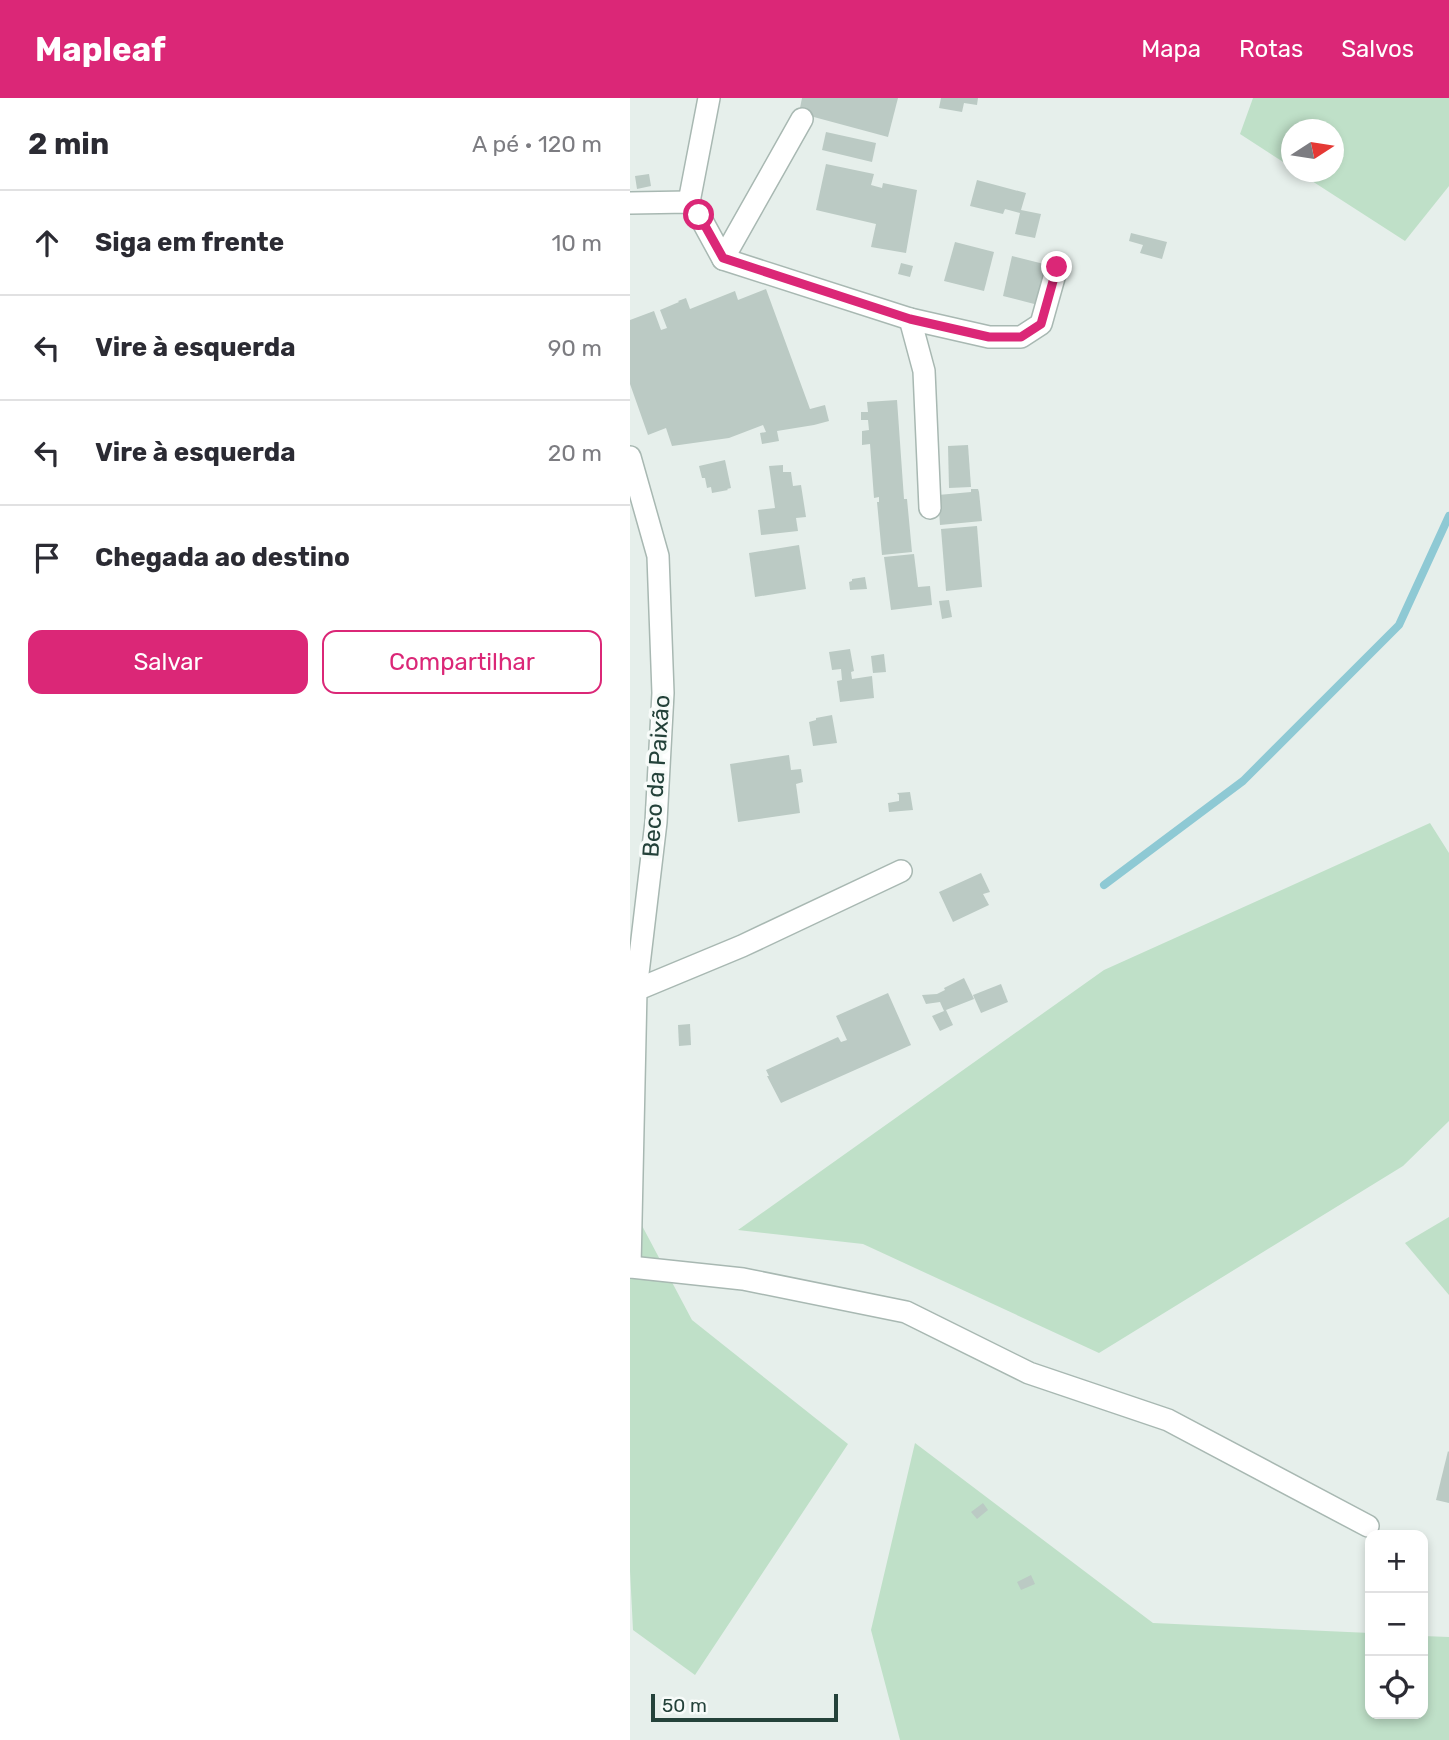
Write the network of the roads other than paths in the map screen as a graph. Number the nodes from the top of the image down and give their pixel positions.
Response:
1 (709, 98) edge
2 (802, 119) dead end
3 (689, 202) junction
4 (630, 203) edge
5 (723, 258) junction
6 (1057, 267) dead end
7 (910, 319) junction
8 (630, 457) edge
9 (930, 508) dead end
10 (901, 871) dead end
11 (636, 990) junction
12 (630, 1267) edge
13 (1368, 1526) dead end

1 - 3 street
2 - 5 street
3 - 4 street
3 - 5 street
5 - 7 street
6 - 7 street
7 - 9 street
8 - 11 street, Beco da Paixão
10 - 11 street
11 - 12 street, Beco da Paixão
12 - 13 street

